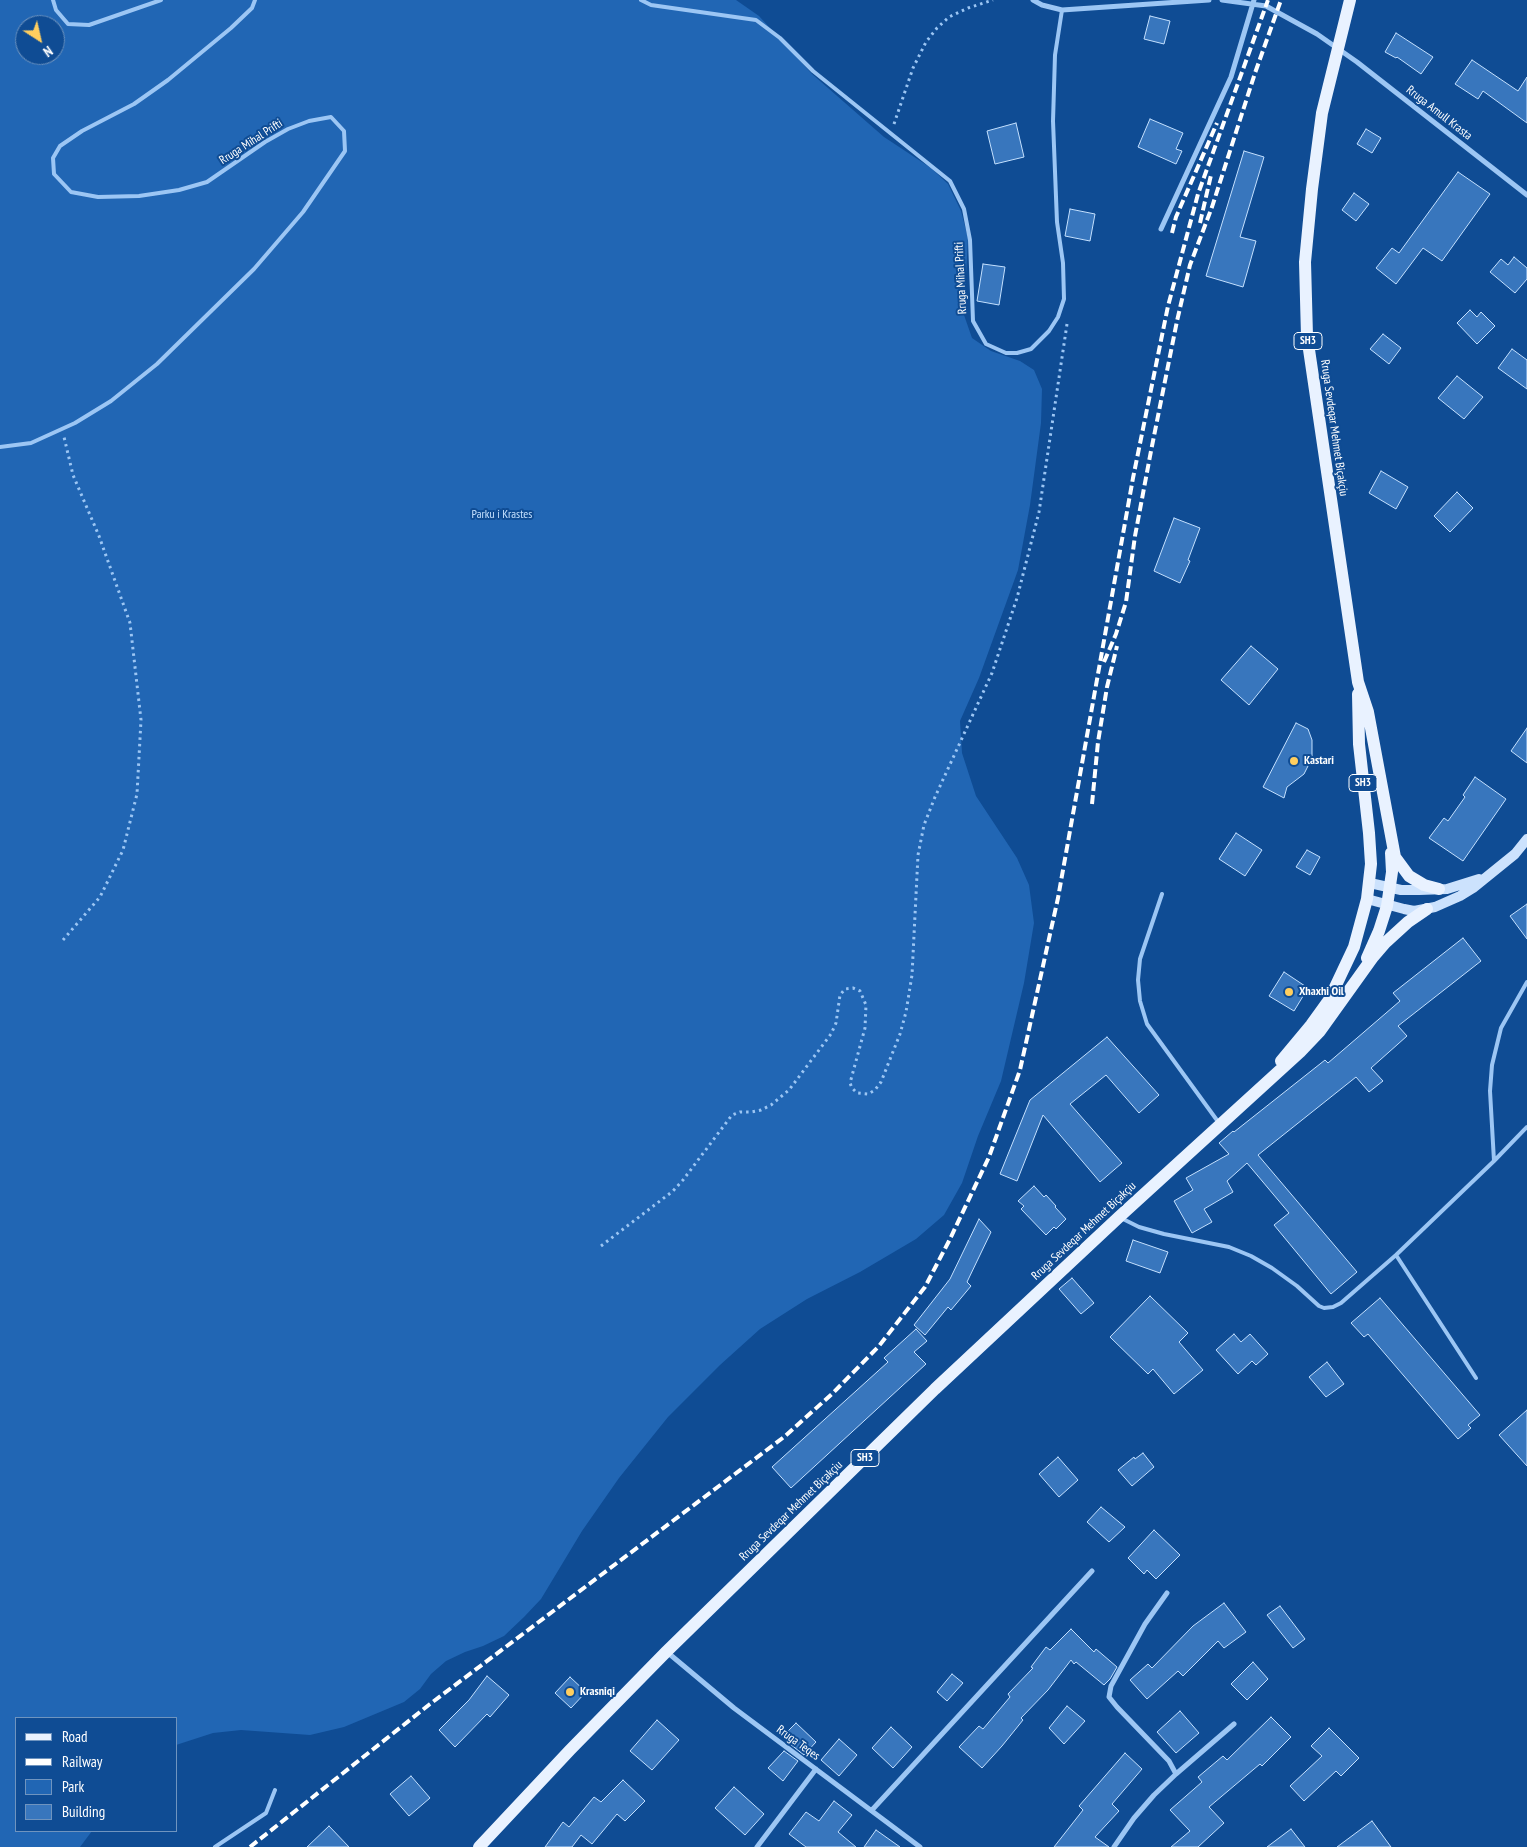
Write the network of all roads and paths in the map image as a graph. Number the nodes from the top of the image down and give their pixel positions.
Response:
1 (53, 0) edge
2 (161, 0) edge
3 (255, 0) edge
4 (641, 0) edge
5 (993, 0) edge
6 (1033, 0) edge
7 (1208, 0) edge
8 (1222, 0) edge
9 (1350, 0) edge
10 (1253, 2) edge
11 (1062, 10) junction
12 (1337, 48) junction
13 (891, 135) junction
14 (1527, 195) edge
15 (1161, 228) dead end
16 (1067, 322) dead end
17 (62, 429) junction
18 (0, 447) edge
19 (1358, 682) junction
20 (1527, 839) edge
21 (1391, 840) junction
22 (1492, 873) junction
23 (1370, 883) junction
24 (1391, 888) junction
25 (1439, 889) junction
26 (1162, 894) dead end
27 (1367, 899) junction
28 (1387, 906) junction
29 (1427, 909) junction
30 (63, 940) dead end
31 (1527, 982) edge
32 (1353, 985) junction
33 (1265, 1083) junction
34 (1220, 1124) junction
35 (1527, 1127) edge
36 (1494, 1161) junction
37 (1119, 1217) junction
38 (601, 1246) dead end
39 (1396, 1255) junction
40 (1476, 1378) dead end
41 (1092, 1571) dead end
42 (1167, 1593) dead end
43 (666, 1652) junction
44 (1234, 1724) dead end
45 (816, 1768) junction
46 (1176, 1774) junction
47 (275, 1790) dead end
48 (872, 1810) junction
49 (215, 1847) edge
50 (479, 1847) edge
51 (757, 1847) edge
52 (920, 1847) edge
53 (1114, 1847) edge

1 - 2 lane
3 - 17 lane, Rruga Mihal Prifti
4 - 13 lane, Rruga Mihal Prifti
5 - 13 path
6 - 11 street
7 - 11 street
8 - 10 street, Rruga Amull Krasta
9 - 12 main road, Rruga Sevdeqar Mehmet Biçakçiu / SH3
10 - 12 street, Rruga Amull Krasta
10 - 15 street
11 - 13 lane, Rruga Mihal Prifti
12 - 14 street, Rruga Amull Krasta
12 - 19 main road, Rruga Sevdeqar Mehmet Biçakçiu / SH3
16 - 38 path
17 - 18 lane, Rruga Mihal Prifti
17 - 30 path
19 - 21 main road, SH3
19 - 23 main road, SH3
20 - 22 main road
21 - 24 main road, SH3
21 - 25 main road
22 - 25 main road
22 - 29 main road
23 - 24 main road
23 - 27 main road, SH3
24 - 25 main road
24 - 28 main road, SH3
26 - 34 lane
27 - 28 main road
27 - 33 main road, SH3
28 - 29 main road
28 - 32 main road, SH3
29 - 32 main road
31 - 36 lane
32 - 33 main road, SH3
33 - 34 main road, Rruga Sevdeqar Mehmet Biçakçiu / SH3
34 - 37 main road, Rruga Sevdeqar Mehmet Biçakçiu / SH3
35 - 36 lane
36 - 39 lane
37 - 39 lane
37 - 43 main road, Rruga Sevdeqar Mehmet Biçakçiu / SH3
39 - 40 lane
41 - 48 street
42 - 46 street
43 - 45 street, Rruga Teqes
43 - 50 main road, Rruga Sevdeqar Mehmet Biçakçiu / SH3
44 - 46 street
45 - 48 street, Rruga Teqes
45 - 51 street
46 - 53 street
47 - 49 lane
48 - 52 street, Rruga Teqes

